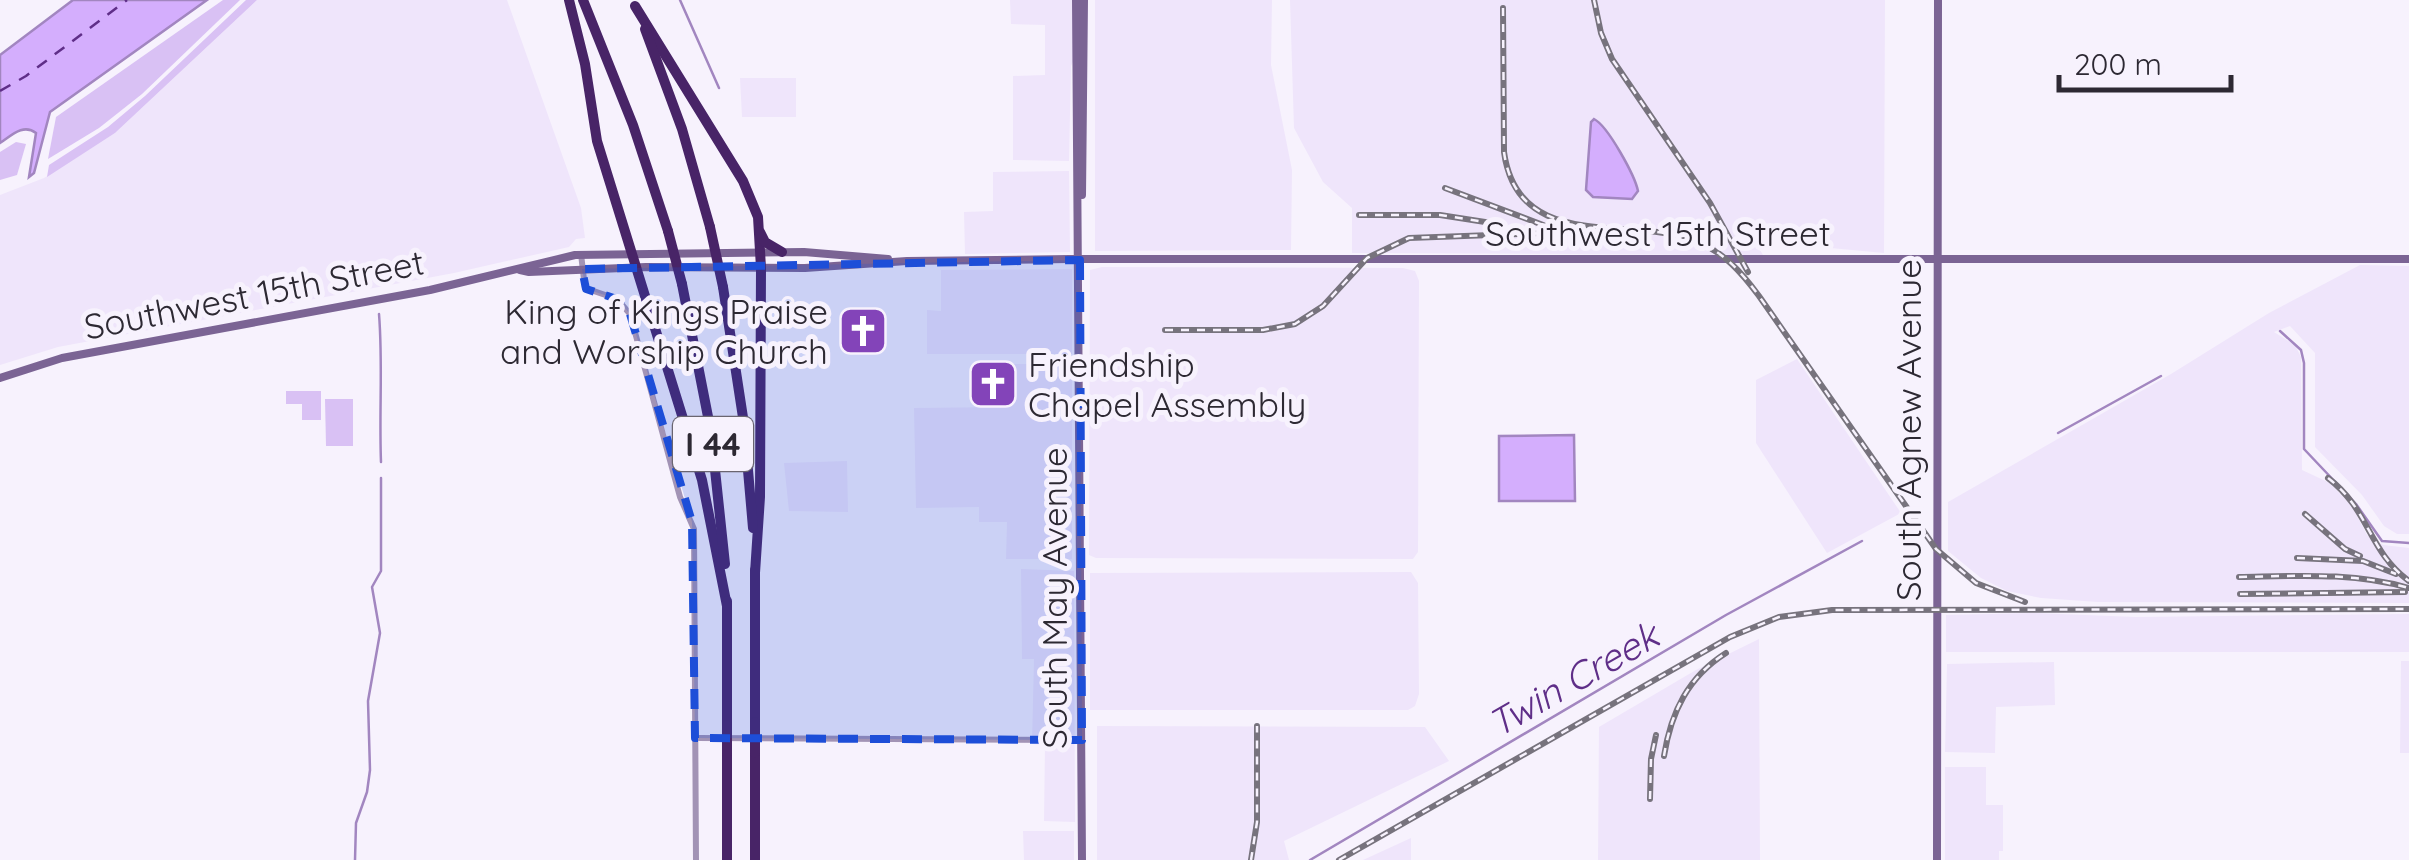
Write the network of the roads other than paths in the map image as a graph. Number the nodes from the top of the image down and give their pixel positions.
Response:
1 (569, 0) edge
2 (583, 0) edge
3 (1076, 0) edge
4 (1084, 0) edge
5 (1938, 0) edge
6 (634, 3) edge
7 (1080, 217) junction
8 (759, 231) junction
9 (782, 252) junction
10 (804, 252) junction
11 (631, 253) junction
12 (760, 253) junction
13 (581, 254) junction
14 (2409, 259) edge
15 (1080, 260) junction
16 (1936, 260) junction
17 (907, 261) junction
18 (582, 268) junction
19 (635, 268) junction
20 (761, 268) junction
21 (805, 268) junction
22 (520, 270) junction
23 (0, 378) edge
24 (755, 573) junction
25 (727, 606) junction
26 (695, 738) junction
27 (1082, 740) junction
28 (696, 860) edge
29 (728, 860) edge
30 (755, 860) edge
31 (1082, 860) edge
32 (1936, 860) edge

1 - 11 highway
2 - 25 highway, I 44, bridge
3 - 7 main road, South May Avenue
4 - 7 main road, South May Avenue
5 - 16 main road, South Agnew Avenue
6 - 8 highway
6 - 24 highway, I 44, bridge
7 - 15 main road, South May Avenue
8 - 9 highway
8 - 12 highway
9 - 10 main road, Southwest 15th Street
9 - 12 main road, Southwest 15th Street
10 - 17 main road, Southwest 15th Street
10 - 21 main road
11 - 12 main road, Southwest 15th Street
11 - 13 main road, Southwest 15th Street
11 - 19 highway
12 - 20 highway
13 - 18 street
13 - 22 main road, Southwest 15th Street
14 - 16 main road, Southwest 15th Street
15 - 16 main road, Southwest 15th Street
15 - 17 main road, Southwest 15th Street
15 - 27 main road, South May Avenue
16 - 32 main road, South Agnew Avenue
17 - 21 main road, Southwest 15th Street
18 - 19 main road, Southwest 15th Street
18 - 22 main road, Southwest 15th Street
18 - 26 street
19 - 20 main road, Southwest 15th Street
19 - 25 highway
20 - 21 main road, Southwest 15th Street
20 - 24 highway
22 - 23 main road, Southwest 15th Street
24 - 30 highway, I 44, bridge
25 - 29 highway, I 44, bridge
26 - 27 street
26 - 28 street
27 - 31 main road, South May Avenue

